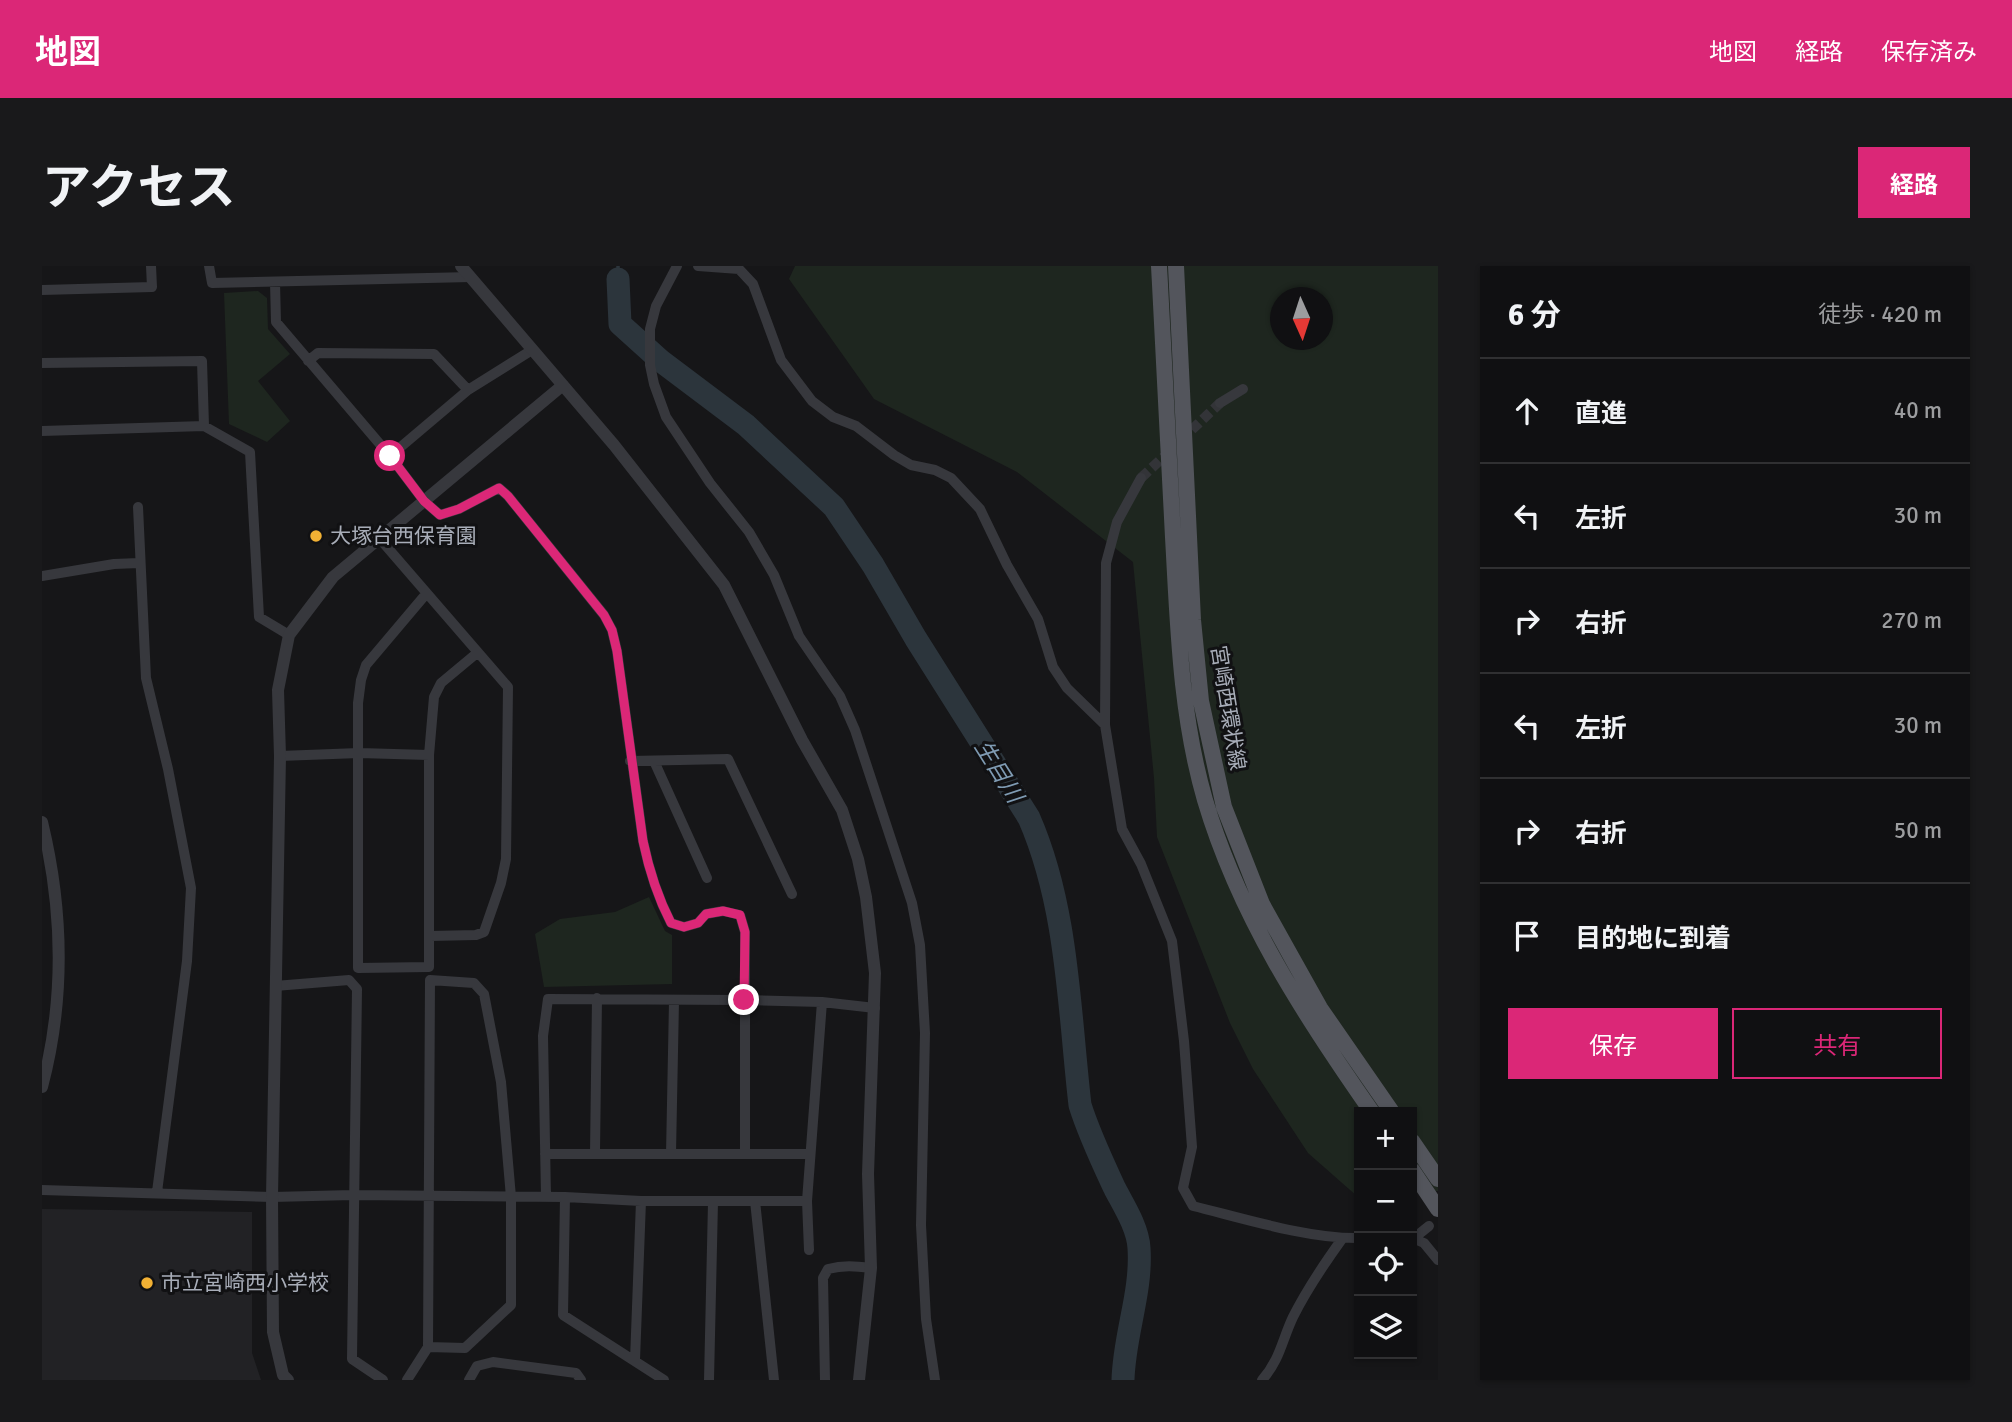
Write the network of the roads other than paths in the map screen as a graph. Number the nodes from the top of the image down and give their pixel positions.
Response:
1 (151, 266) edge
2 (209, 266) edge
3 (461, 266) edge
4 (677, 266) edge
5 (698, 266) edge
6 (1159, 266) edge
7 (1176, 266) edge
8 (471, 277) junction
9 (275, 282) junction
10 (42, 290) edge
11 (532, 350) junction
12 (308, 361) junction
13 (42, 363) edge
14 (563, 385) junction
15 (1243, 389) dead end
16 (468, 390) junction
17 (1220, 403) tunnel mouth
18 (204, 426) junction
19 (42, 431) edge
20 (390, 456) junction
21 (1141, 478) tunnel mouth
22 (424, 501) junction
23 (138, 507) dead end
24 (380, 539) junction
25 (139, 563) junction
26 (42, 576) edge
27 (426, 594) junction
28 (289, 635) junction
29 (477, 653) junction
30 (1105, 725) junction
31 (359, 753) junction
32 (429, 755) junction
33 (280, 756) junction
34 (631, 761) junction
35 (654, 761) junction
36 (42, 822) edge
37 (706, 878) dead end
38 (792, 894) dead end
39 (430, 936) junction
40 (275, 986) junction
41 (597, 998) junction
42 (744, 1000) junction
43 (674, 1001) junction
44 (822, 1002) junction
45 (875, 1008) junction
46 (42, 1087) edge
47 (1369, 1107) edge
48 (1389, 1107) edge
49 (1417, 1148) edge
50 (595, 1153) junction
51 (545, 1154) junction
52 (671, 1154) junction
53 (746, 1154) junction
54 (809, 1154) junction
55 (1417, 1178) edge
56 (1438, 1179) edge
57 (42, 1190) edge
58 (156, 1192) junction
59 (353, 1195) junction
60 (428, 1196) junction
61 (272, 1197) junction
62 (511, 1197) junction
63 (546, 1197) junction
64 (565, 1197) junction
65 (641, 1201) junction
66 (755, 1201) junction
67 (807, 1201) junction
68 (713, 1202) junction
69 (1438, 1209) edge
70 (1429, 1226) dead end
71 (1417, 1235) edge
72 (1342, 1238) junction
73 (1354, 1238) edge
74 (1417, 1239) edge
75 (808, 1250) dead end
76 (1438, 1260) edge
77 (871, 1268) junction
78 (428, 1347) junction
79 (635, 1360) junction
80 (288, 1380) edge
81 (383, 1380) edge
82 (407, 1380) edge
83 (469, 1380) edge
84 (581, 1380) edge
85 (664, 1380) edge
86 (709, 1380) edge
87 (774, 1380) edge
88 (825, 1380) edge
89 (859, 1380) edge
90 (935, 1380) edge
91 (1262, 1380) edge

1 - 10 street
2 - 9 street
3 - 8 street
4 - 90 street
5 - 30 street
6 - 47 main road, 宮崎西環状線
7 - 48 main road, 宮崎西環状線
8 - 9 street
8 - 11 street
9 - 12 street
11 - 14 street
11 - 16 street
12 - 16 street
12 - 20 street
13 - 18 street
14 - 22 street
14 - 45 street
15 - 17 street
16 - 20 street
18 - 19 street
18 - 28 street
20 - 22 street
21 - 30 street
22 - 24 street
22 - 34 street
23 - 25 street
24 - 27 street
24 - 28 street
25 - 26 street
25 - 58 street
27 - 29 street
27 - 31 street
28 - 33 street
29 - 32 street
29 - 39 street
30 - 72 street
31 - 32 street
31 - 33 street
31 - 39 street
32 - 39 street
33 - 40 street
34 - 35 street
34 - 42 street
35 - 37 street
35 - 38 street
36 - 46 street
40 - 59 street
40 - 61 street
41 - 43 street
41 - 50 street
41 - 51 street
42 - 43 street
42 - 44 street
42 - 53 street
43 - 52 street
44 - 45 street
44 - 54 street
45 - 77 street
49 - 56 main road
50 - 51 street
50 - 52 street
51 - 63 street
52 - 53 street
53 - 54 street
54 - 67 street
55 - 69 main road
57 - 58 street
58 - 61 street
59 - 60 street
59 - 61 street
59 - 81 street
60 - 62 street
60 - 62 street
60 - 78 street
61 - 80 street
62 - 63 street
62 - 78 street
63 - 64 street
64 - 65 street
64 - 79 street
65 - 68 street
65 - 79 street
66 - 67 street
66 - 68 street
66 - 87 street
67 - 75 street
68 - 86 street
70 - 71 street
72 - 73 street
72 - 91 street
74 - 76 street
77 - 88 street
77 - 89 street
78 - 82 street
79 - 85 street
83 - 84 street

